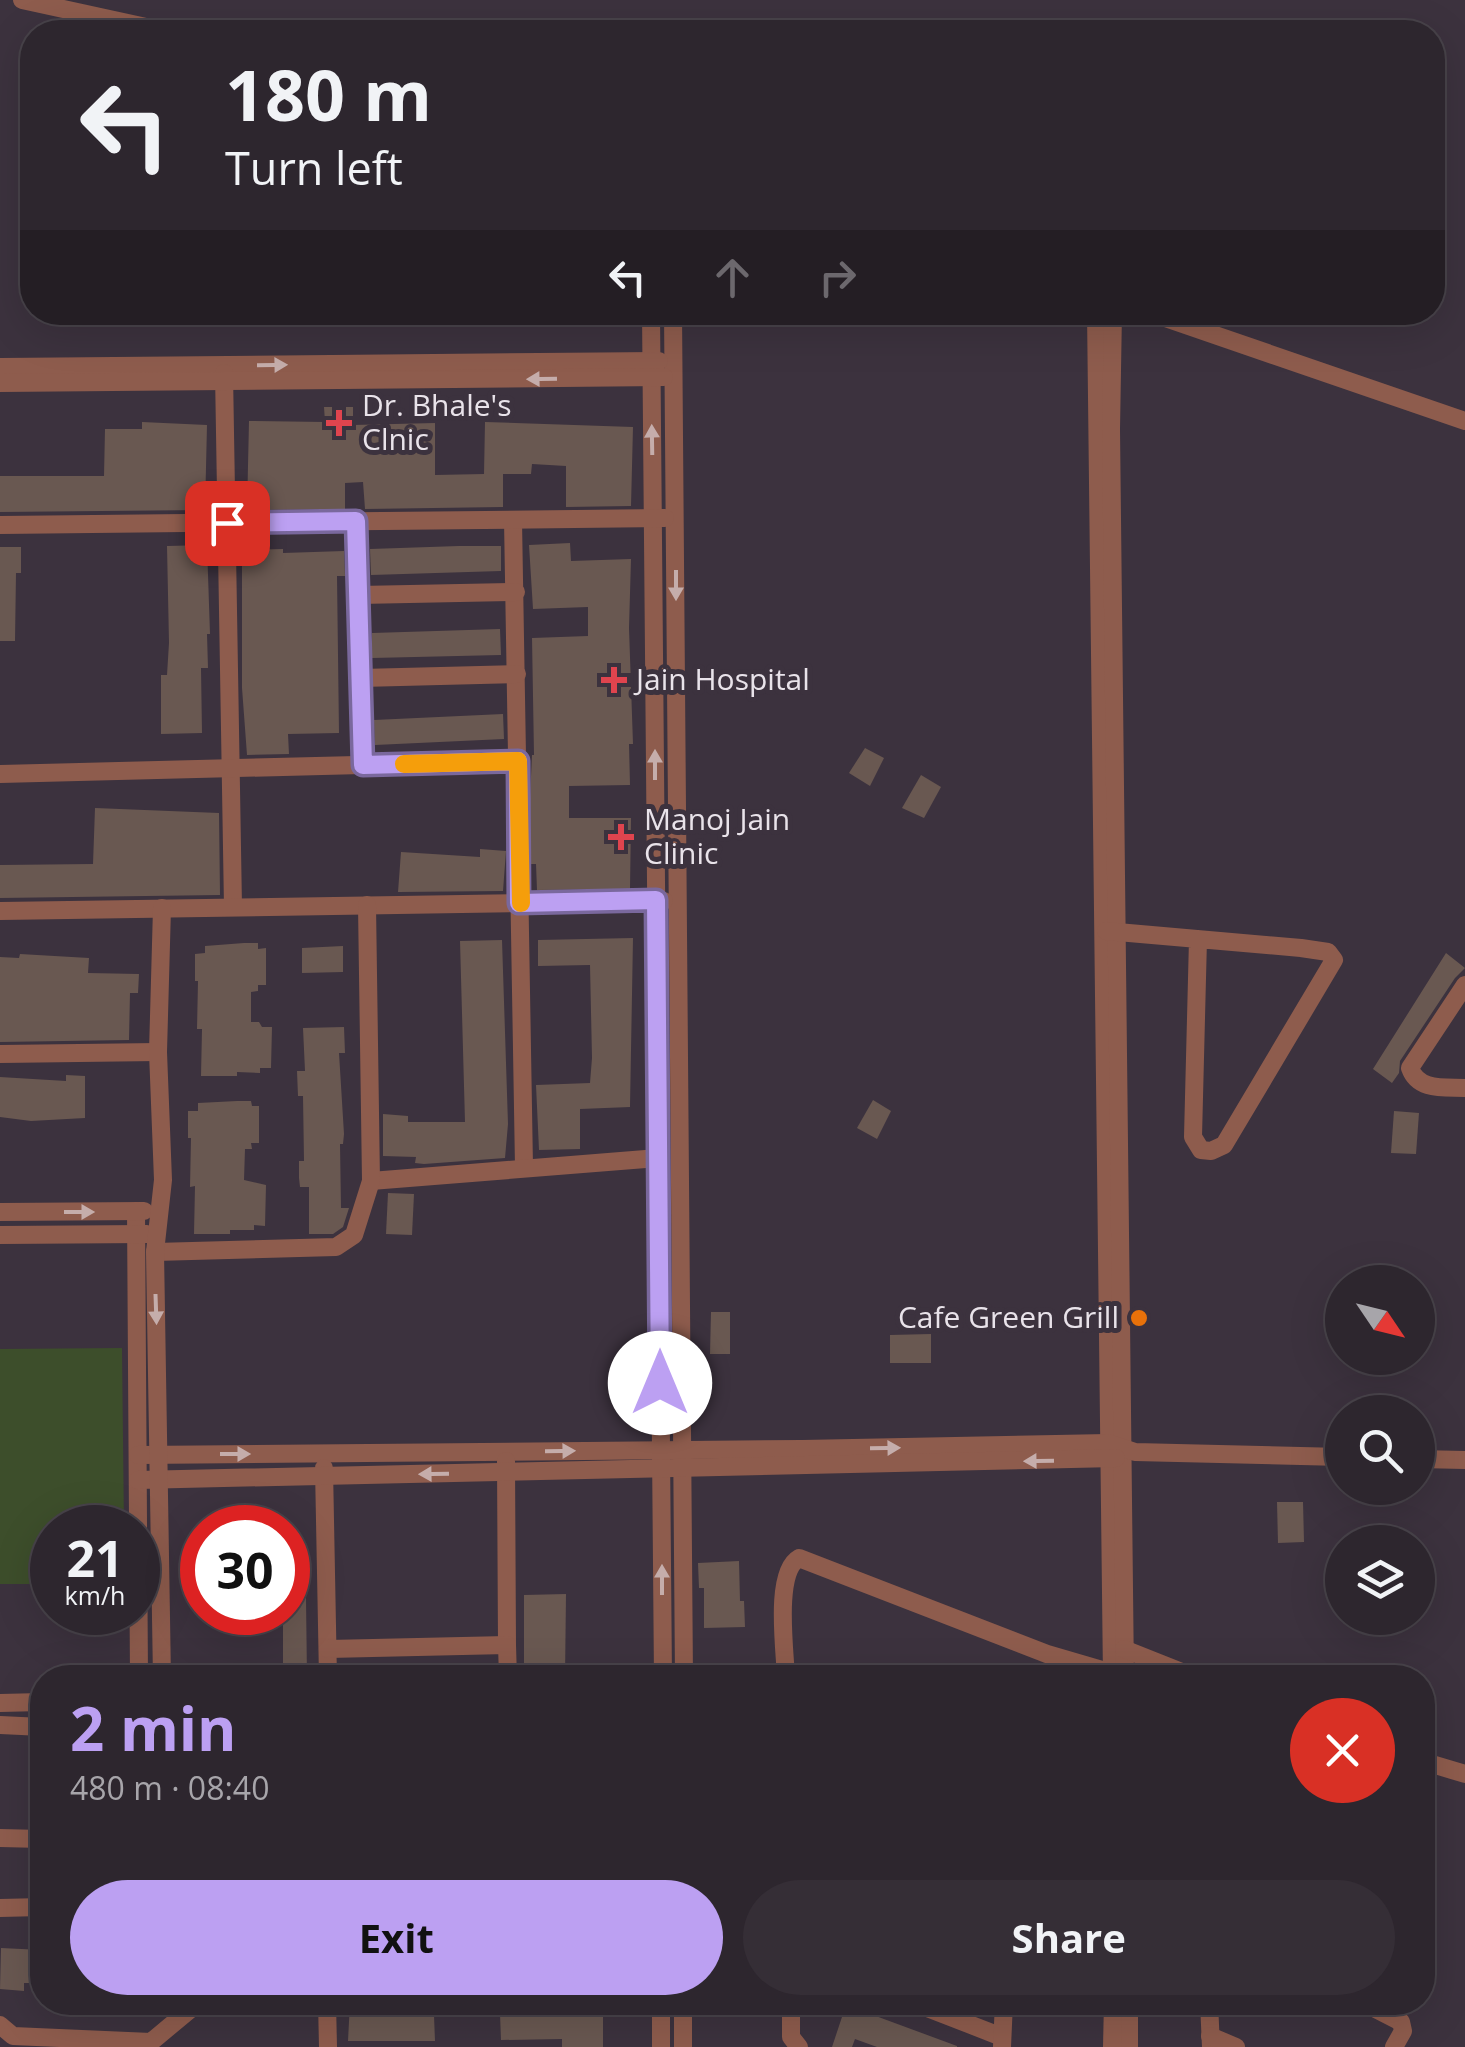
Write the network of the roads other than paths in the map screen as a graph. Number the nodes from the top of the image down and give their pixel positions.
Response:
1 (22, 0) edge
2 (114, 20) edge
3 (651, 325) edge
4 (674, 325) edge
5 (1096, 325) edge
6 (1113, 325) edge
7 (1185, 325) edge
8 (0, 367) edge
9 (651, 369) junction
10 (674, 369) junction
11 (224, 373) junction
12 (0, 383) edge
13 (1465, 422) edge
14 (676, 518) junction
15 (653, 519) junction
16 (514, 520) junction
17 (356, 521) junction
18 (227, 523) junction
19 (0, 525) edge
20 (516, 592) junction
21 (359, 595) junction
22 (517, 674) junction
23 (361, 678) junction
24 (518, 761) junction
25 (363, 765) junction
26 (231, 768) junction
27 (0, 774) edge
28 (656, 900) junction
29 (678, 901) junction
30 (519, 903) junction
31 (367, 905) junction
32 (233, 907) junction
33 (162, 908) junction
34 (0, 910) edge
35 (1108, 932) junction
36 (1198, 939) junction
37 (1465, 985) edge
38 (158, 1052) junction
39 (0, 1054) edge
40 (1465, 1088) edge
41 (658, 1158) junction
42 (524, 1167) junction
43 (371, 1181) junction
44 (0, 1212) edge
45 (136, 1212) junction
46 (159, 1212) junction
47 (136, 1233) junction
48 (0, 1234) edge
49 (156, 1244) junction
50 (659, 1247) junction
51 (681, 1248) junction
52 (505, 1452) junction
53 (1119, 1452) junction
54 (324, 1453) junction
55 (138, 1454) junction
56 (160, 1454) junction
57 (1325, 1457) edge
58 (1435, 1459) edge
59 (661, 1460) junction
60 (682, 1460) junction
61 (1465, 1460) edge
62 (506, 1472) junction
63 (324, 1476) junction
64 (138, 1480) junction
65 (160, 1480) junction
66 (507, 1645) junction
67 (1124, 1649) junction
68 (328, 1650) junction
69 (139, 1665) edge
70 (162, 1665) edge
71 (328, 1665) edge
72 (508, 1665) edge
73 (662, 1665) edge
74 (684, 1665) edge
75 (786, 1665) edge
76 (1081, 1665) edge
77 (1116, 1665) edge
78 (1119, 1665) edge
79 (1164, 1665) edge
80 (30, 1702) edge
81 (0, 1703) edge
82 (0, 1725) edge
83 (30, 1726) edge
84 (1435, 1764) edge
85 (1465, 1774) edge
86 (0, 1838) edge
87 (30, 1839) edge
88 (30, 1907) edge
89 (0, 1908) edge
90 (184, 2015) edge
91 (327, 2015) edge
92 (661, 2015) edge
93 (683, 2015) edge
94 (790, 2015) edge
95 (941, 2015) edge
96 (1003, 2015) edge
97 (1112, 2015) edge
98 (1128, 2015) edge
99 (1209, 2015) edge
100 (1387, 2015) edge
101 (0, 2025) edge
102 (1210, 2041) edge
103 (1002, 2042) edge
104 (328, 2047) edge
105 (662, 2047) edge
106 (683, 2047) edge
107 (799, 2047) edge
108 (1112, 2047) edge
109 (1129, 2047) edge
110 (1236, 2047) edge
111 (1394, 2047) edge

1 - 2 street
3 - 9 street
4 - 10 street
5 - 35 street
6 - 35 street
7 - 13 street
8 - 11 street
9 - 10 street
9 - 11 street
15 -> 9 street
10 - 14 street
11 - 12 street
11 - 18 street
14 - 15 street
14 -> 29 street
15 - 16 street
28 -> 15 street
16 - 17 street
16 - 20 street
17 - 18 street
17 - 21 street
18 - 19 street
18 - 26 street
20 - 21 street
20 - 22 street
21 - 23 street
22 - 23 street
22 - 24 street
23 - 25 street
24 - 25 street
24 - 30 street
25 - 26 street
26 - 27 street
26 - 32 street
28 - 29 street
28 - 30 street
28 - 41 street
29 - 51 street
30 - 31 street
30 - 42 street
31 - 32 street
31 - 43 street
32 - 33 street
33 - 34 street
33 - 38 street
35 - 36 street
35 - 53 street
36 - 36 street
37 - 40 street
38 - 39 street
38 - 46 street
41 - 42 street
41 - 50 street
42 - 43 street
43 - 49 street
44 -> 45 street
45 - 46 street
45 - 47 street
46 - 49 street
47 - 48 street
47 - 49 street
47 - 55 street
49 -> 56 street
50 - 51 street
50 - 59 street
51 - 60 street
52 - 54 street
52 -> 59 street
52 - 62 street
53 - 57 street
53 - 60 street
53 - 67 street
53 - 77 street
56 -> 54 street
54 - 63 street
55 - 56 street
55 - 64 street
56 - 65 street
58 - 61 street
59 - 60 street
59 - 62 street
73 -> 59 street
60 - 74 street
62 -> 63 street
62 - 66 street
63 - 65 street
63 - 68 street
64 - 65 street
64 - 69 street
65 - 70 street
66 - 68 street
66 - 72 street
67 - 78 street
67 - 79 street
68 - 71 street
75 - 76 street
80 - 81 street
82 - 83 street
84 - 85 street
86 - 87 street
88 - 89 street
90 - 101 street
91 - 104 street
92 - 105 street
93 - 106 street
94 - 107 street
95 - 103 street
96 - 103 street
97 - 108 street
98 - 109 street
99 - 102 street
100 - 111 street
102 - 110 street

